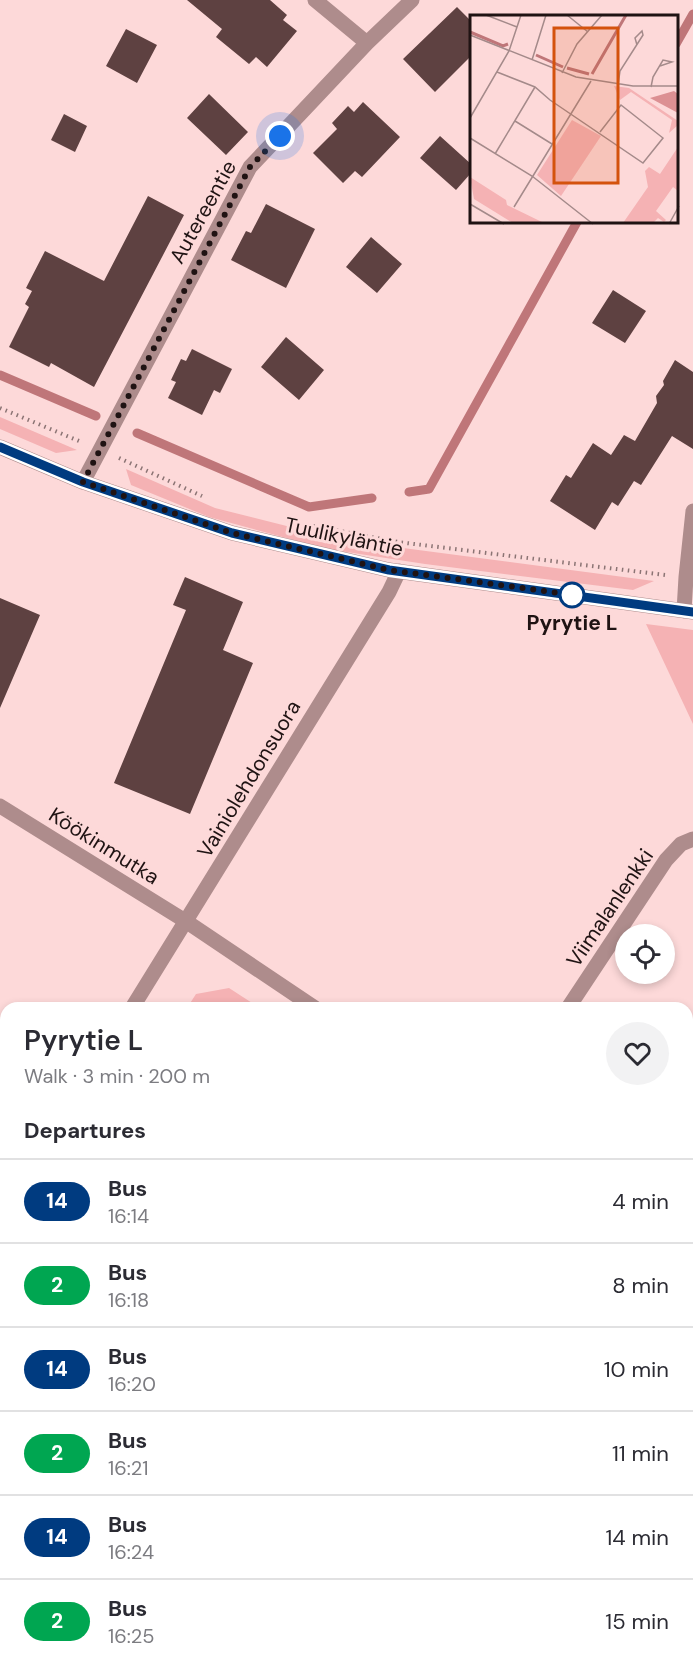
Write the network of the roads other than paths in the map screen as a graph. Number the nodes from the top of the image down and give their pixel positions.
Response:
1 (315, 0) edge
2 (412, 0) edge
3 (367, 43) junction
4 (0, 447) edge
5 (83, 482) junction
6 (693, 511) edge
7 (399, 571) junction
8 (689, 611) edge
9 (0, 806) edge
10 (693, 838) edge
11 (187, 922) junction
12 (136, 1002) edge
13 (306, 1002) edge
14 (572, 1002) edge

1 - 3 street
2 - 3 street, Autereentie
3 - 5 street, Autereentie
4 - 5 street, Tuulikyläntie
5 - 7 street, Tuulikyläntie
6 - 8 street
7 - 8 street, Tuulikyläntie
7 - 11 street, Vainiolehdonsuora
9 - 11 street, Köökinmutka
10 - 14 street, Viimalanlenkki
11 - 12 street, Vainiolehdonsuora
11 - 13 street

